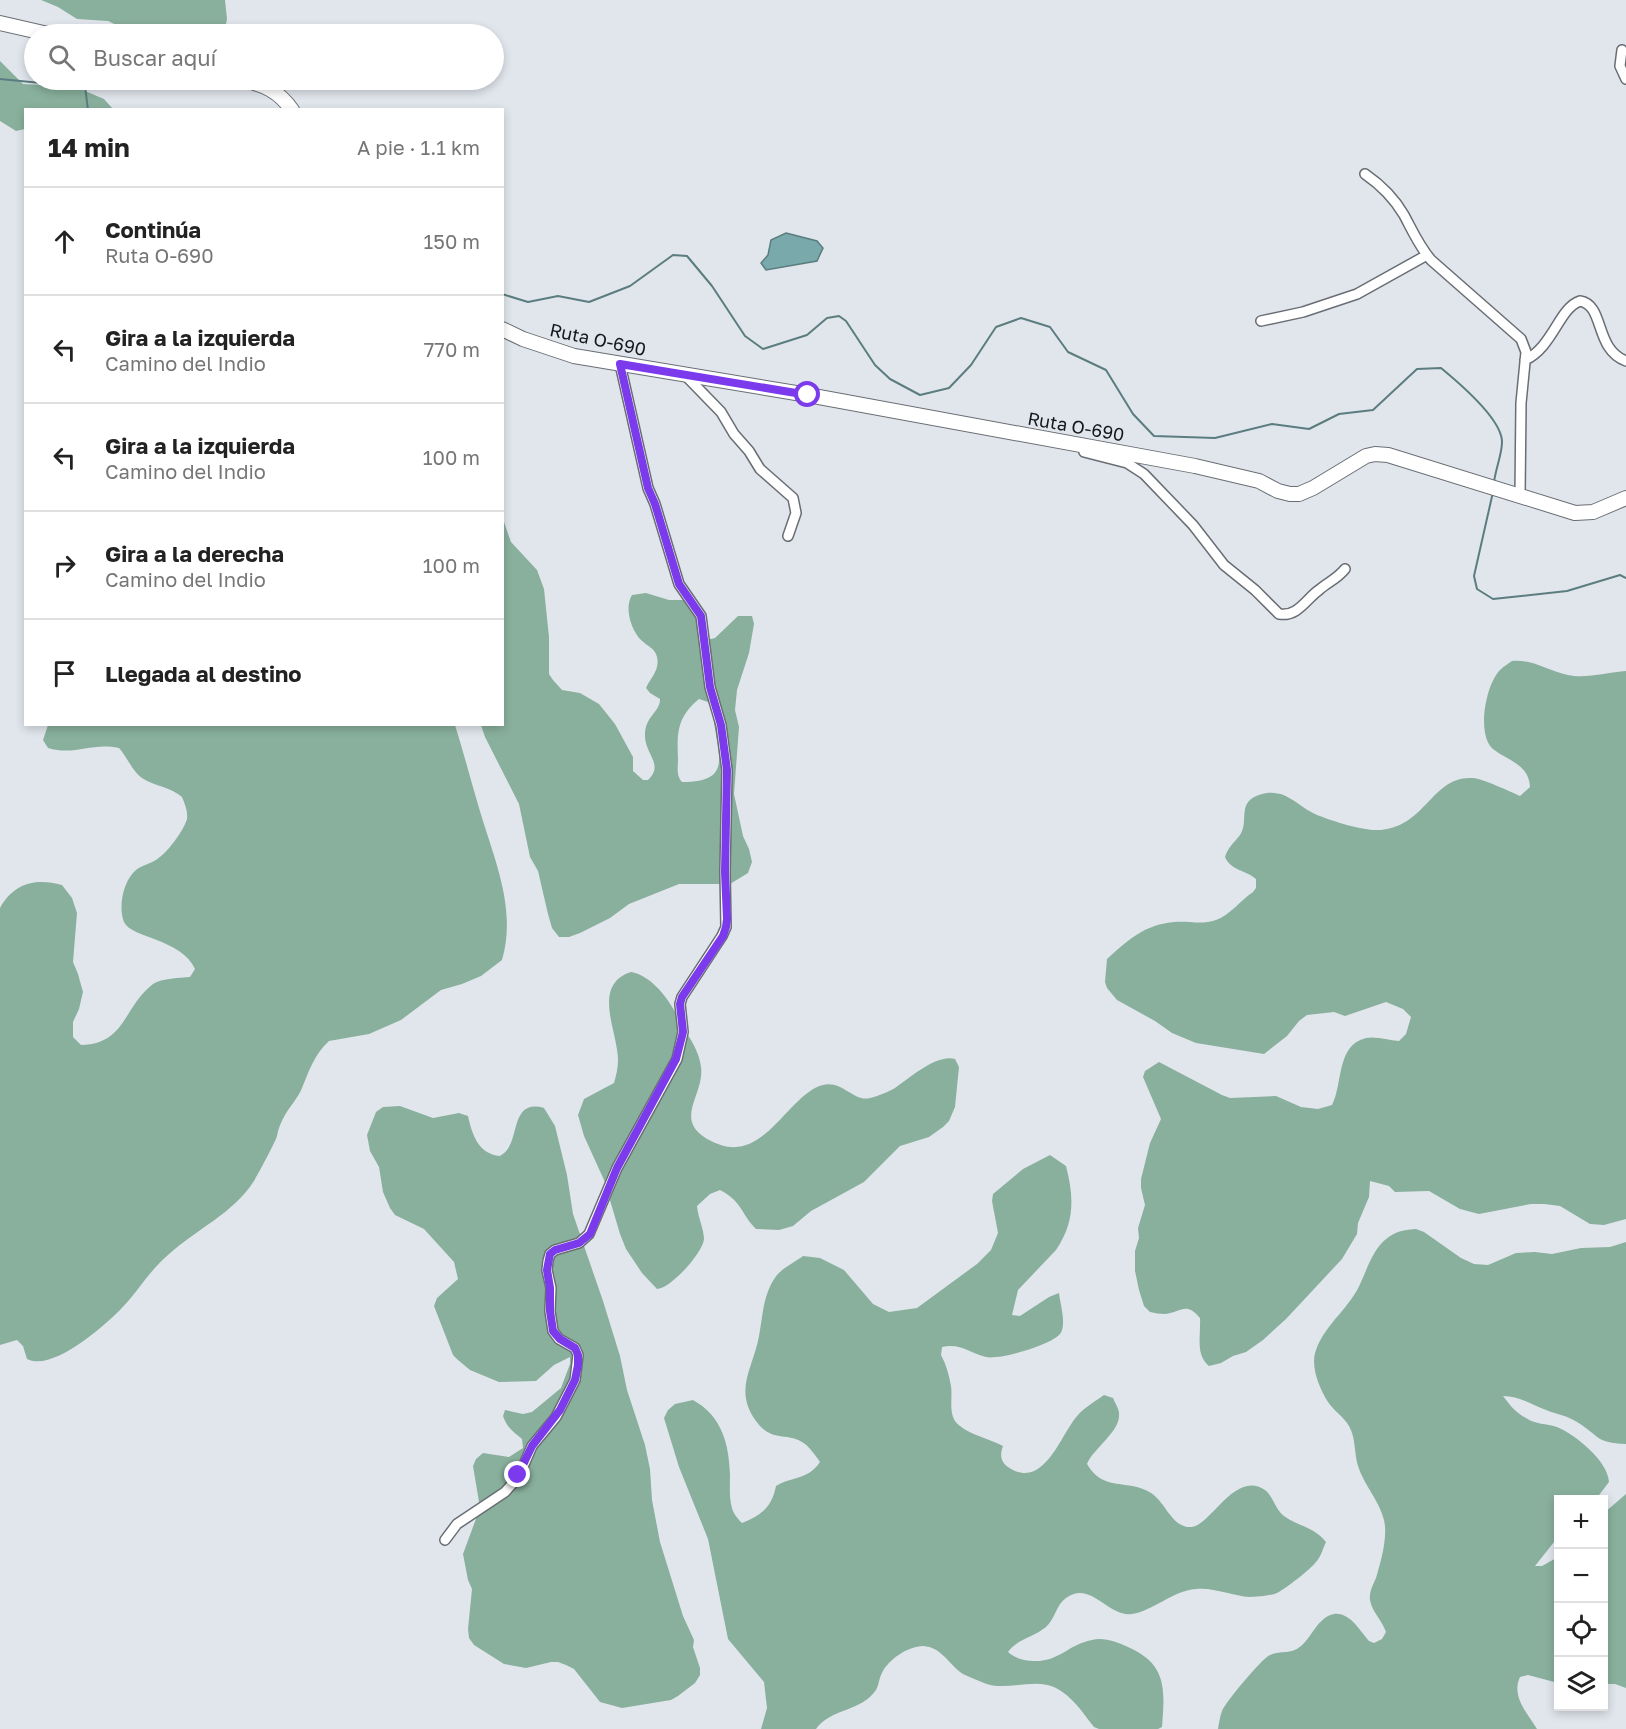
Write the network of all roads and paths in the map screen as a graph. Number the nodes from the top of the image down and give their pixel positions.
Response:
1 (0, 24) edge
2 (24, 29) edge
3 (1622, 50) dead end
4 (1626, 79) edge
5 (273, 90) edge
6 (291, 108) edge
7 (1365, 174) dead end
8 (1427, 255) junction
9 (1261, 321) dead end
10 (504, 330) edge
11 (1525, 360) junction
12 (1626, 361) edge
13 (620, 364) junction
14 (686, 376) junction
15 (1031, 436) junction
16 (1520, 495) junction
17 (1626, 498) edge
18 (788, 536) dead end
19 (1345, 569) dead end
20 (445, 1540) dead end

1 - 2 street
3 - 4 street
5 - 6 street
7 - 8 street
8 - 9 street
8 - 11 street
10 - 13 street, Ruta O-690
11 - 12 street
11 - 16 street
13 - 14 street, Ruta O-690
13 - 20 street
14 - 15 street, Ruta O-690
14 - 18 street
15 - 16 street, Ruta O-690
15 - 19 street
16 - 17 street, Ruta O-690

